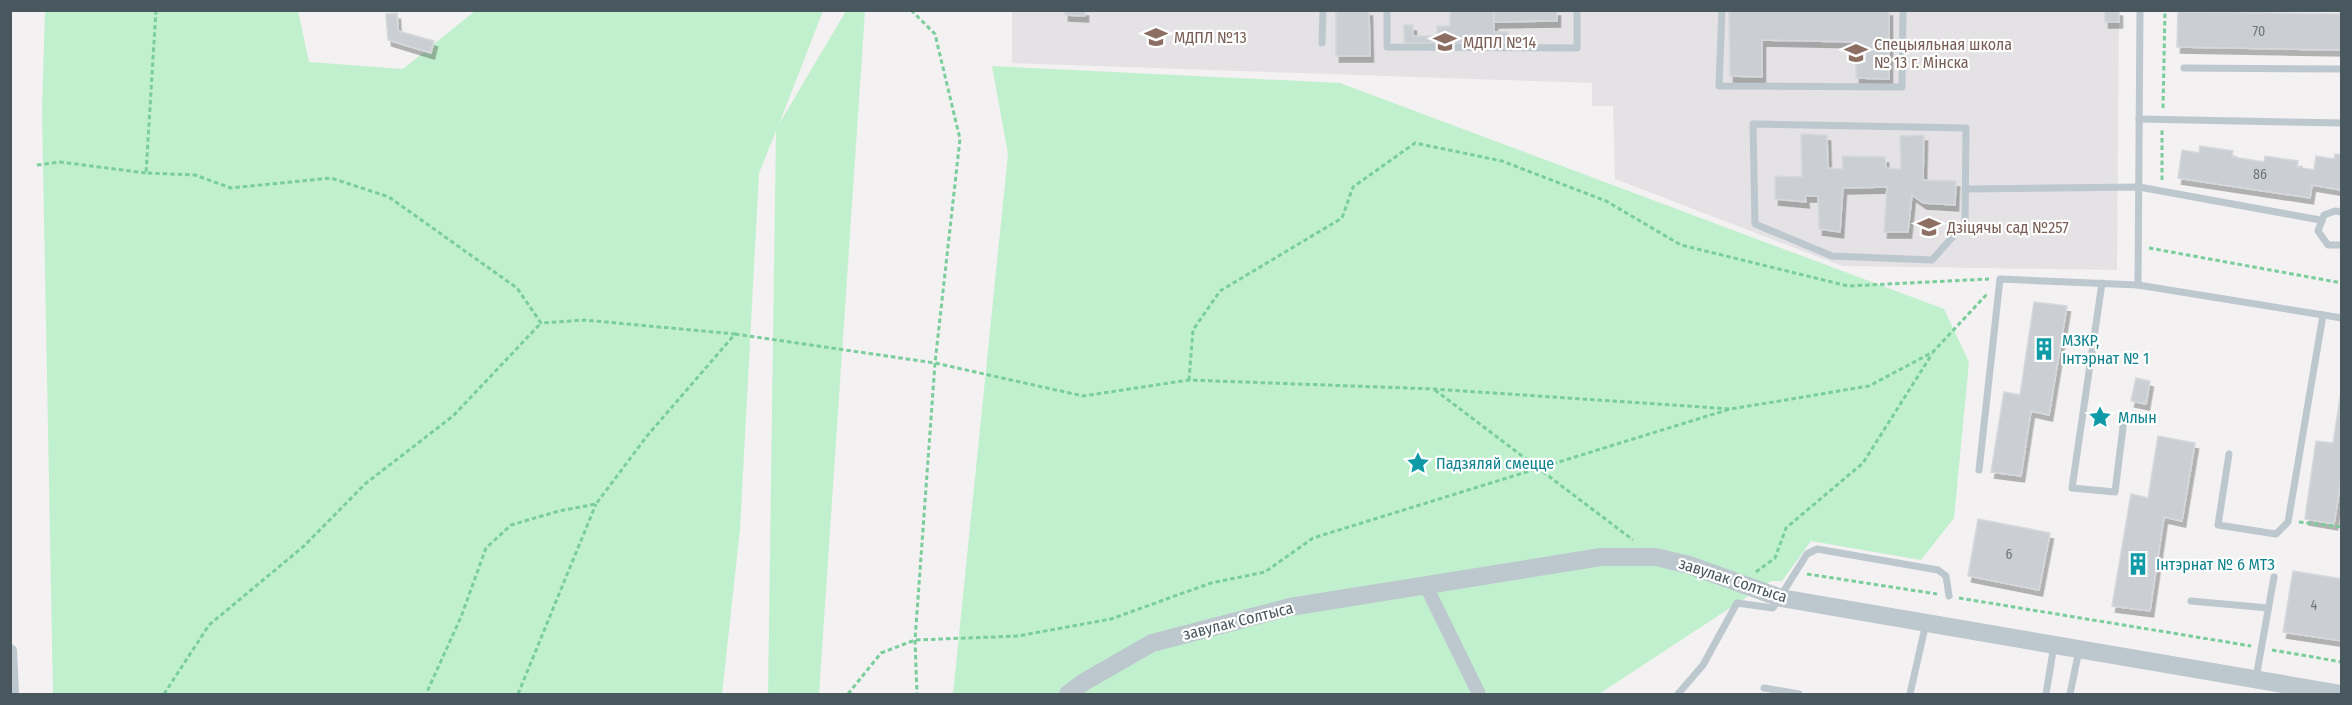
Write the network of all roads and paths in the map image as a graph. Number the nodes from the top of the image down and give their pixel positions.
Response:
1 (156, 10) edge
2 (911, 10) edge
3 (1323, 10) edge
4 (1387, 10) edge
5 (1577, 10) edge
6 (1722, 10) edge
7 (1903, 10) edge
8 (2140, 10) edge
9 (2165, 10) edge
10 (1322, 43) dead end
11 (2184, 68) dead end
12 (2342, 69) edge
13 (2139, 119) junction
14 (2163, 120) junction
15 (2342, 123) edge
16 (37, 165) dead end
17 (146, 173) junction
18 (2139, 187) junction
19 (1966, 189) junction
20 (2161, 191) junction
21 (2342, 212) edge
22 (2320, 220) junction
23 (2342, 245) edge
24 (2138, 246) junction
25 (2000, 279) junction
26 (2102, 283) junction
27 (2342, 283) edge
28 (2138, 285) junction
29 (2323, 315) junction
30 (2342, 318) edge
31 (541, 323) junction
32 (735, 334) junction
33 (1933, 352) junction
34 (936, 363) junction
35 (1189, 380) junction
36 (1434, 389) junction
37 (1731, 409) junction
38 (2124, 419) dead end
39 (2229, 454) dead end
40 (1537, 467) junction
41 (1979, 470) dead end
42 (596, 504) junction
43 (2288, 522) junction
44 (2342, 526) edge
45 (1656, 557) junction
46 (1795, 572) junction
47 (2274, 577) dead end
48 (1741, 584) junction
49 (1426, 586) junction
50 (1949, 596) junction
51 (1781, 598) junction
52 (2191, 601) dead end
53 (2268, 608) junction
54 (1926, 623) junction
55 (915, 640) junction
56 (2054, 645) junction
57 (2261, 648) junction
58 (2079, 650) junction
59 (10, 651) edge
60 (2342, 662) edge
61 (2255, 681) junction
62 (1764, 688) dead end
63 (12, 694) edge
64 (164, 694) edge
65 (426, 694) edge
66 (518, 694) edge
67 (848, 694) edge
68 (917, 694) edge
69 (1068, 694) edge
70 (1479, 694) edge
71 (1678, 694) edge
72 (1799, 694) edge
73 (1910, 694) edge
74 (2046, 694) edge
75 (2070, 694) edge
76 (2341, 694) edge

1 - 17 path
2 - 34 path
3 - 10 lane
4 - 5 lane
6 - 7 lane
8 - 13 lane
9 - 14 path
11 - 12 lane
13 - 14 lane
13 - 18 lane
14 - 15 lane
14 - 20 path
16 - 17 path
17 - 31 path
18 - 19 lane
18 - 20 lane
18 - 24 lane
19 - 19 lane
20 - 22 lane
21 - 22 lane
22 - 23 lane
24 - 27 path
24 - 28 lane
25 - 26 lane
25 - 33 path
25 - 35 path
25 - 41 lane
26 - 28 lane
26 - 38 lane
28 - 29 lane
29 - 30 lane
29 - 43 lane
31 - 32 path
31 - 64 path
32 - 34 path
32 - 42 path
33 - 37 path
33 - 48 path
34 - 35 path
34 - 55 path
35 - 36 path
36 - 37 path
36 - 40 path
37 - 40 path
39 - 43 lane
40 - 45 path
40 - 55 path
42 - 65 path
42 - 66 path
43 - 44 path
45 - 48 street, завулак Солтыса
45 - 49 street, завулак Солтыса
46 - 50 path
46 - 50 lane
46 - 51 lane
47 - 53 lane
48 - 51 street, завулак Солтыса
49 - 69 street, завулак Солтыса
49 - 70 street
50 - 57 path
51 - 54 street, завулак Солтыса
51 - 71 lane
52 - 53 lane
53 - 57 lane
54 - 56 street, завулак Солтыса
54 - 73 lane
55 - 67 path
55 - 68 path
56 - 58 street, завулак Солтыса
56 - 74 lane
57 - 60 path
57 - 61 lane
58 - 61 street, завулак Солтыса
58 - 75 lane
59 - 63 street
61 - 76 street, завулак Солтыса
62 - 72 lane

